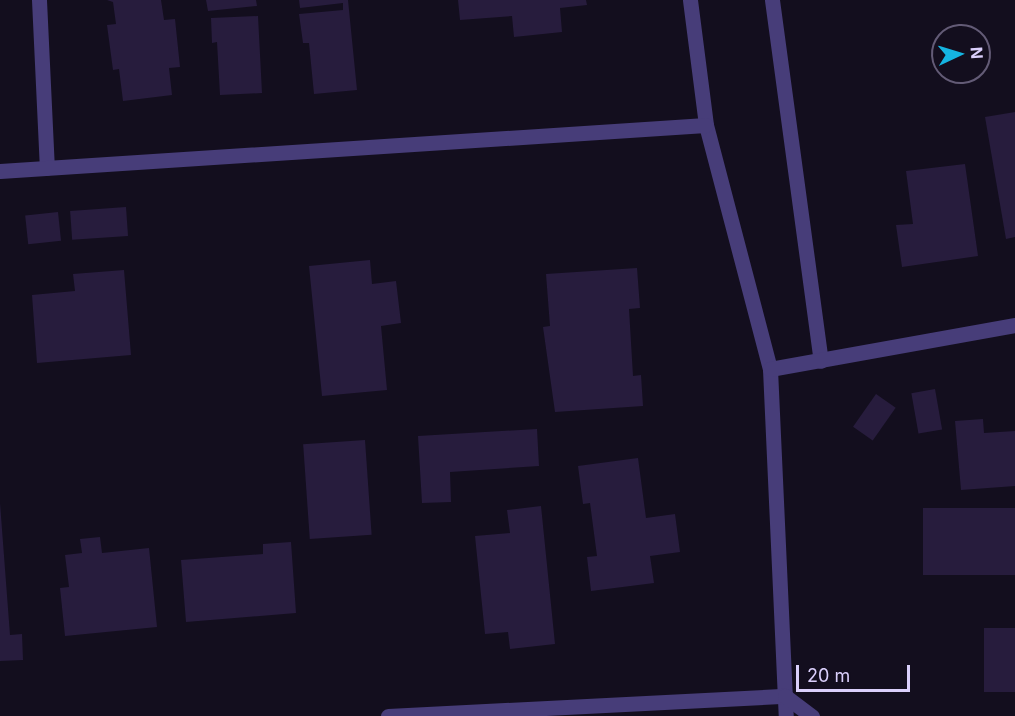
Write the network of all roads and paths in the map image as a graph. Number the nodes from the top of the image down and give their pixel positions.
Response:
1 (39, 0) edge
2 (690, 0) edge
3 (772, 0) edge
4 (706, 125) junction
5 (47, 168) junction
6 (0, 171) edge
7 (1015, 325) edge
8 (821, 361) junction
9 (770, 369) junction
10 (785, 696) junction
11 (388, 716) edge
12 (786, 716) edge
13 (812, 716) edge

1 - 5 street
2 - 4 street
3 - 8 street
4 - 5 street
4 - 9 street
5 - 6 street
7 - 8 street
8 - 9 street
9 - 10 street
10 - 11 street
10 - 12 street
10 - 13 street

